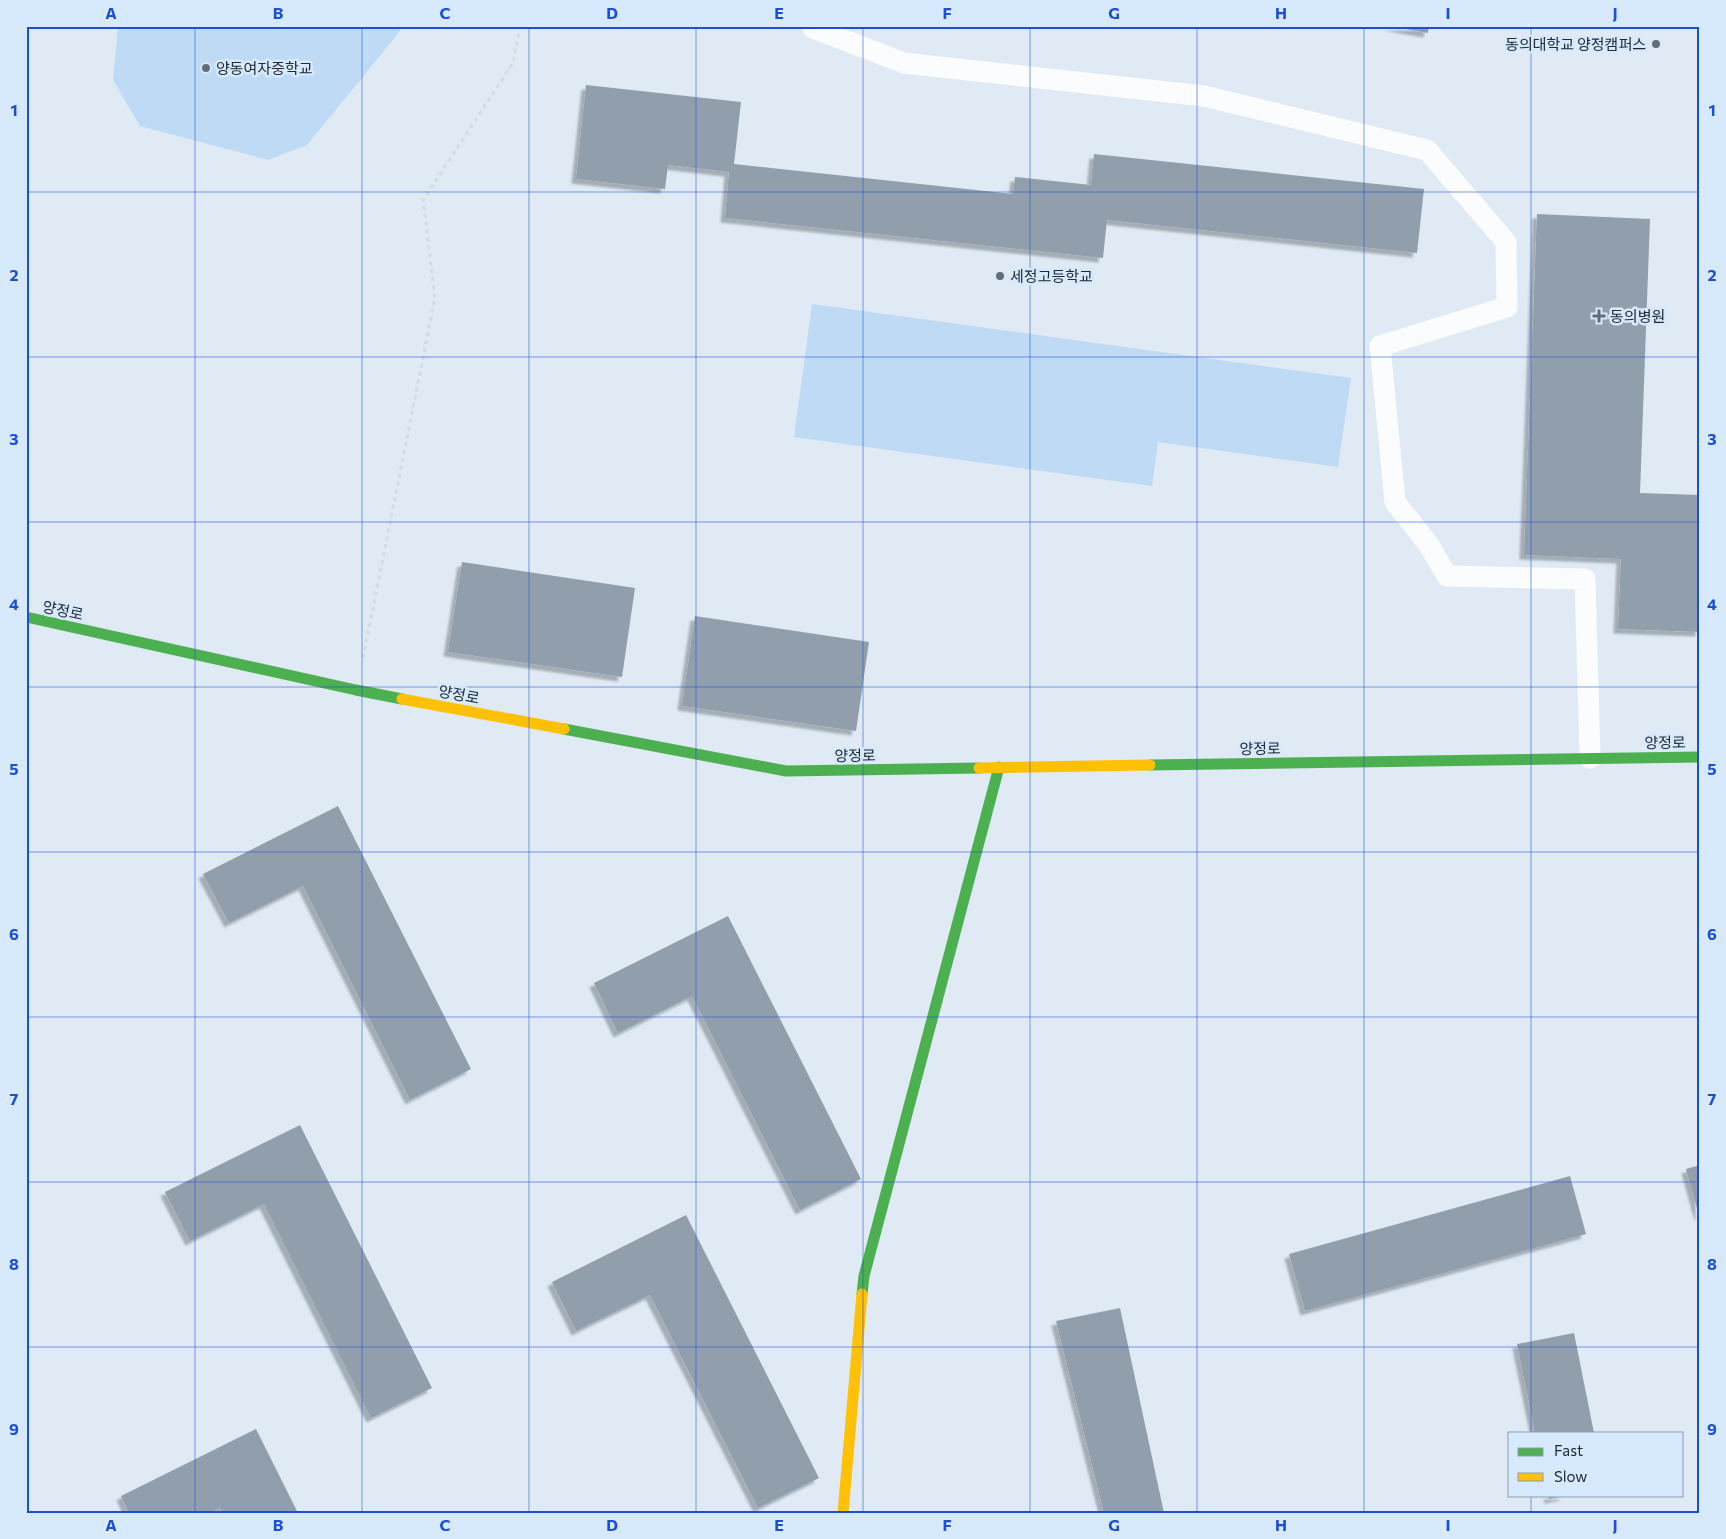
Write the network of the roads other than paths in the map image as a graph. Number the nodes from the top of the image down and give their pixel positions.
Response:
1 (813, 28) dead end
2 (26, 617) edge
3 (1700, 757) edge
4 (1590, 758) junction
5 (999, 767) junction
6 (843, 1513) edge

1 - 4 lane
2 - 5 street, 양정로
3 - 4 street, 양정로
4 - 5 street, 양정로
5 - 6 street

